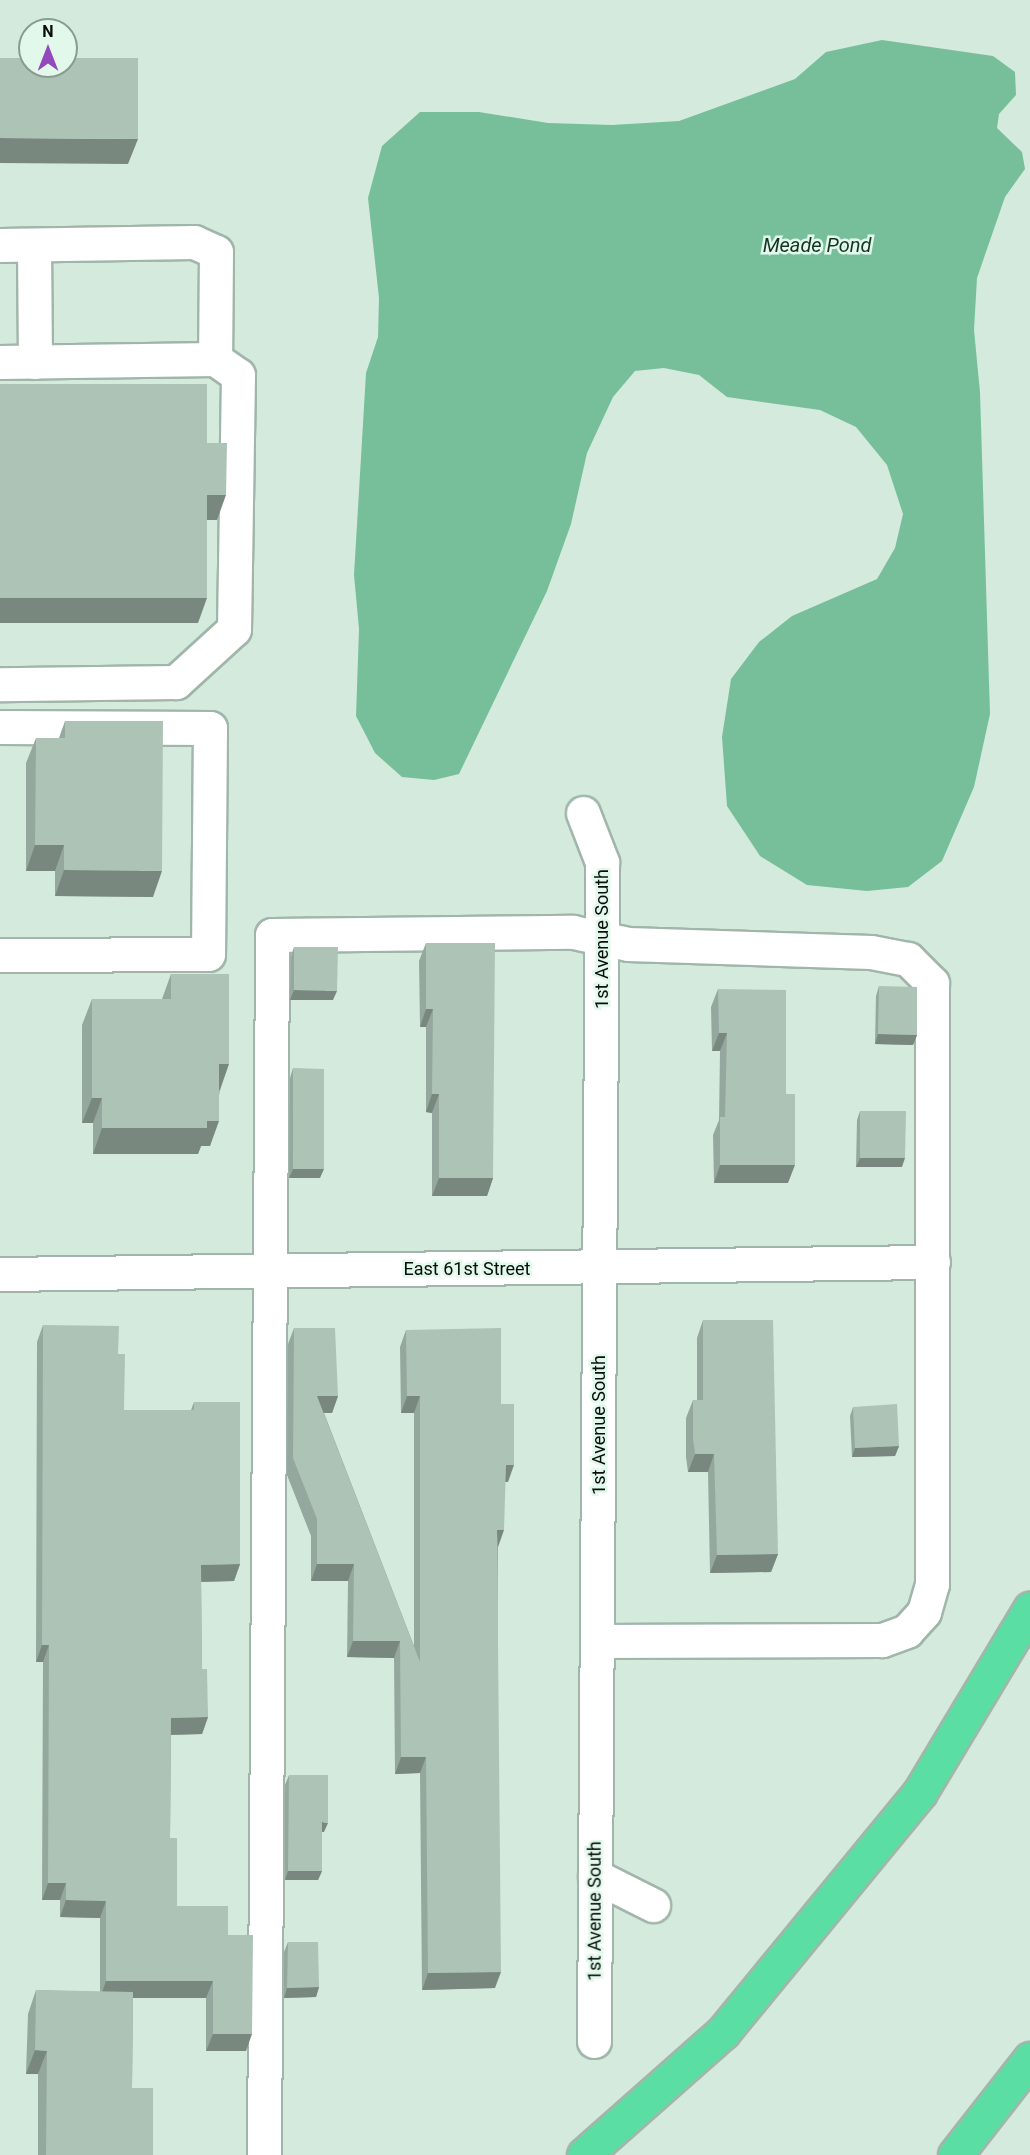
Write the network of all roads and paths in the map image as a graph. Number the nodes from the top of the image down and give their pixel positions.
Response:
1 (0, 245) edge
2 (34, 246) junction
3 (215, 359) junction
4 (0, 362) edge
5 (35, 362) junction
6 (0, 684) edge
7 (0, 726) edge
8 (584, 813) dead end
9 (602, 939) junction
10 (0, 955) edge
11 (933, 1262) junction
12 (600, 1267) junction
13 (269, 1270) junction
14 (0, 1274) edge
15 (1030, 1609) edge
16 (597, 1641) junction
17 (595, 1876) junction
18 (653, 1905) dead end
19 (594, 2041) dead end
20 (1030, 2059) edge
21 (264, 2155) edge
22 (584, 2155) edge
23 (955, 2155) edge

1 - 2 street
2 - 3 street
2 - 5 street
3 - 5 street
3 - 6 street
4 - 5 street
7 - 10 street
8 - 9 street, 1st Avenue South
9 - 11 street
9 - 12 street, 1st Avenue South
9 - 13 street
11 - 12 street, East 61st Street
11 - 16 street
12 - 13 street, East 61st Street
12 - 16 street, 1st Avenue South
13 - 14 street, East 61st Street
13 - 21 street
15 - 22 highway
16 - 17 street, 1st Avenue South
17 - 18 street
17 - 19 street, 1st Avenue South
20 - 23 highway

